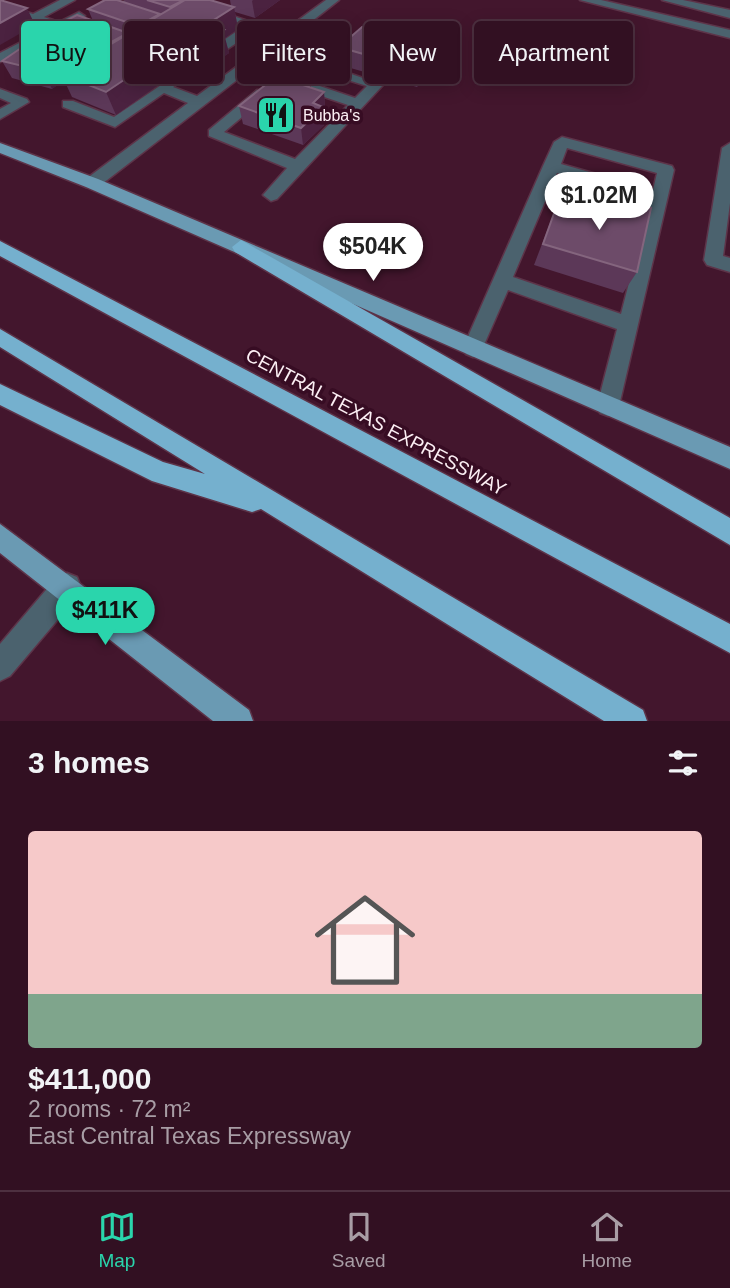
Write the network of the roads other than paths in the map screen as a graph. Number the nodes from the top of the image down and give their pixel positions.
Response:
1 (30, 0) edge
2 (69, 0) edge
3 (108, 0) edge
4 (135, 0) edge
5 (173, 0) edge
6 (221, 0) edge
7 (333, 0) edge
8 (586, 0) edge
9 (668, 0) edge
10 (687, 2) edge
11 (4, 5) edge
12 (199, 13) junction
13 (730, 14) edge
14 (34, 18) junction
15 (44, 21) edge
16 (69, 21) edge
17 (241, 21) edge
18 (305, 21) edge
19 (730, 34) edge
20 (21, 47) edge
21 (0, 58) edge
22 (120, 64) edge
23 (237, 82) edge
24 (350, 82) edge
25 (169, 84) edge
26 (266, 84) edge
27 (310, 84) edge
28 (163, 88) junction
29 (0, 93) edge
30 (68, 104) dead end
31 (358, 104) junction
32 (0, 115) edge
33 (203, 115) junction
34 (0, 148) edge
35 (730, 148) edge
36 (298, 166) junction
37 (551, 166) junction
38 (92, 183) junction
39 (271, 195) dead end
40 (659, 198) junction
41 (0, 247) edge
42 (241, 247) junction
43 (730, 265) edge
44 (502, 280) junction
45 (628, 325) junction
46 (0, 337) edge
47 (472, 348) junction
48 (0, 394) edge
49 (608, 406) junction
50 (730, 458) edge
51 (278, 508) junction
52 (730, 532) edge
53 (0, 537) edge
54 (67, 587) junction
55 (730, 639) edge
56 (0, 666) edge
57 (237, 721) edge
58 (632, 721) edge

1 - 11 street
2 - 14 street
3 - 16 street
4 - 22 street
5 - 12 street
6 - 12 street
7 - 18 street
8 - 19 street
9 - 10 street
10 - 13 street
11 - 14 street
12 - 17 street
14 - 15 street
20 - 21 street
23 - 33 street
24 - 31 street
25 - 28 street
26 - 33 street
27 - 31 street
28 - 30 street
28 - 33 street
29 - 32 street
31 - 36 street
33 - 36 street
33 - 38 street
34 - 38 main road
35 - 43 street
36 - 39 street
37 - 40 street
37 - 40 street
37 - 44 street
38 - 42 main road
40 - 45 street
41 - 55 highway, CENTRAL TEXAS EXPRESSWAY
42 - 47 main road
42 - 52 highway
44 - 45 street
44 - 47 street
45 - 49 street
46 - 51 highway
47 - 49 main road
48 - 51 highway
49 - 50 main road
51 - 58 highway
53 - 54 main road
54 - 56 street
54 - 57 main road

